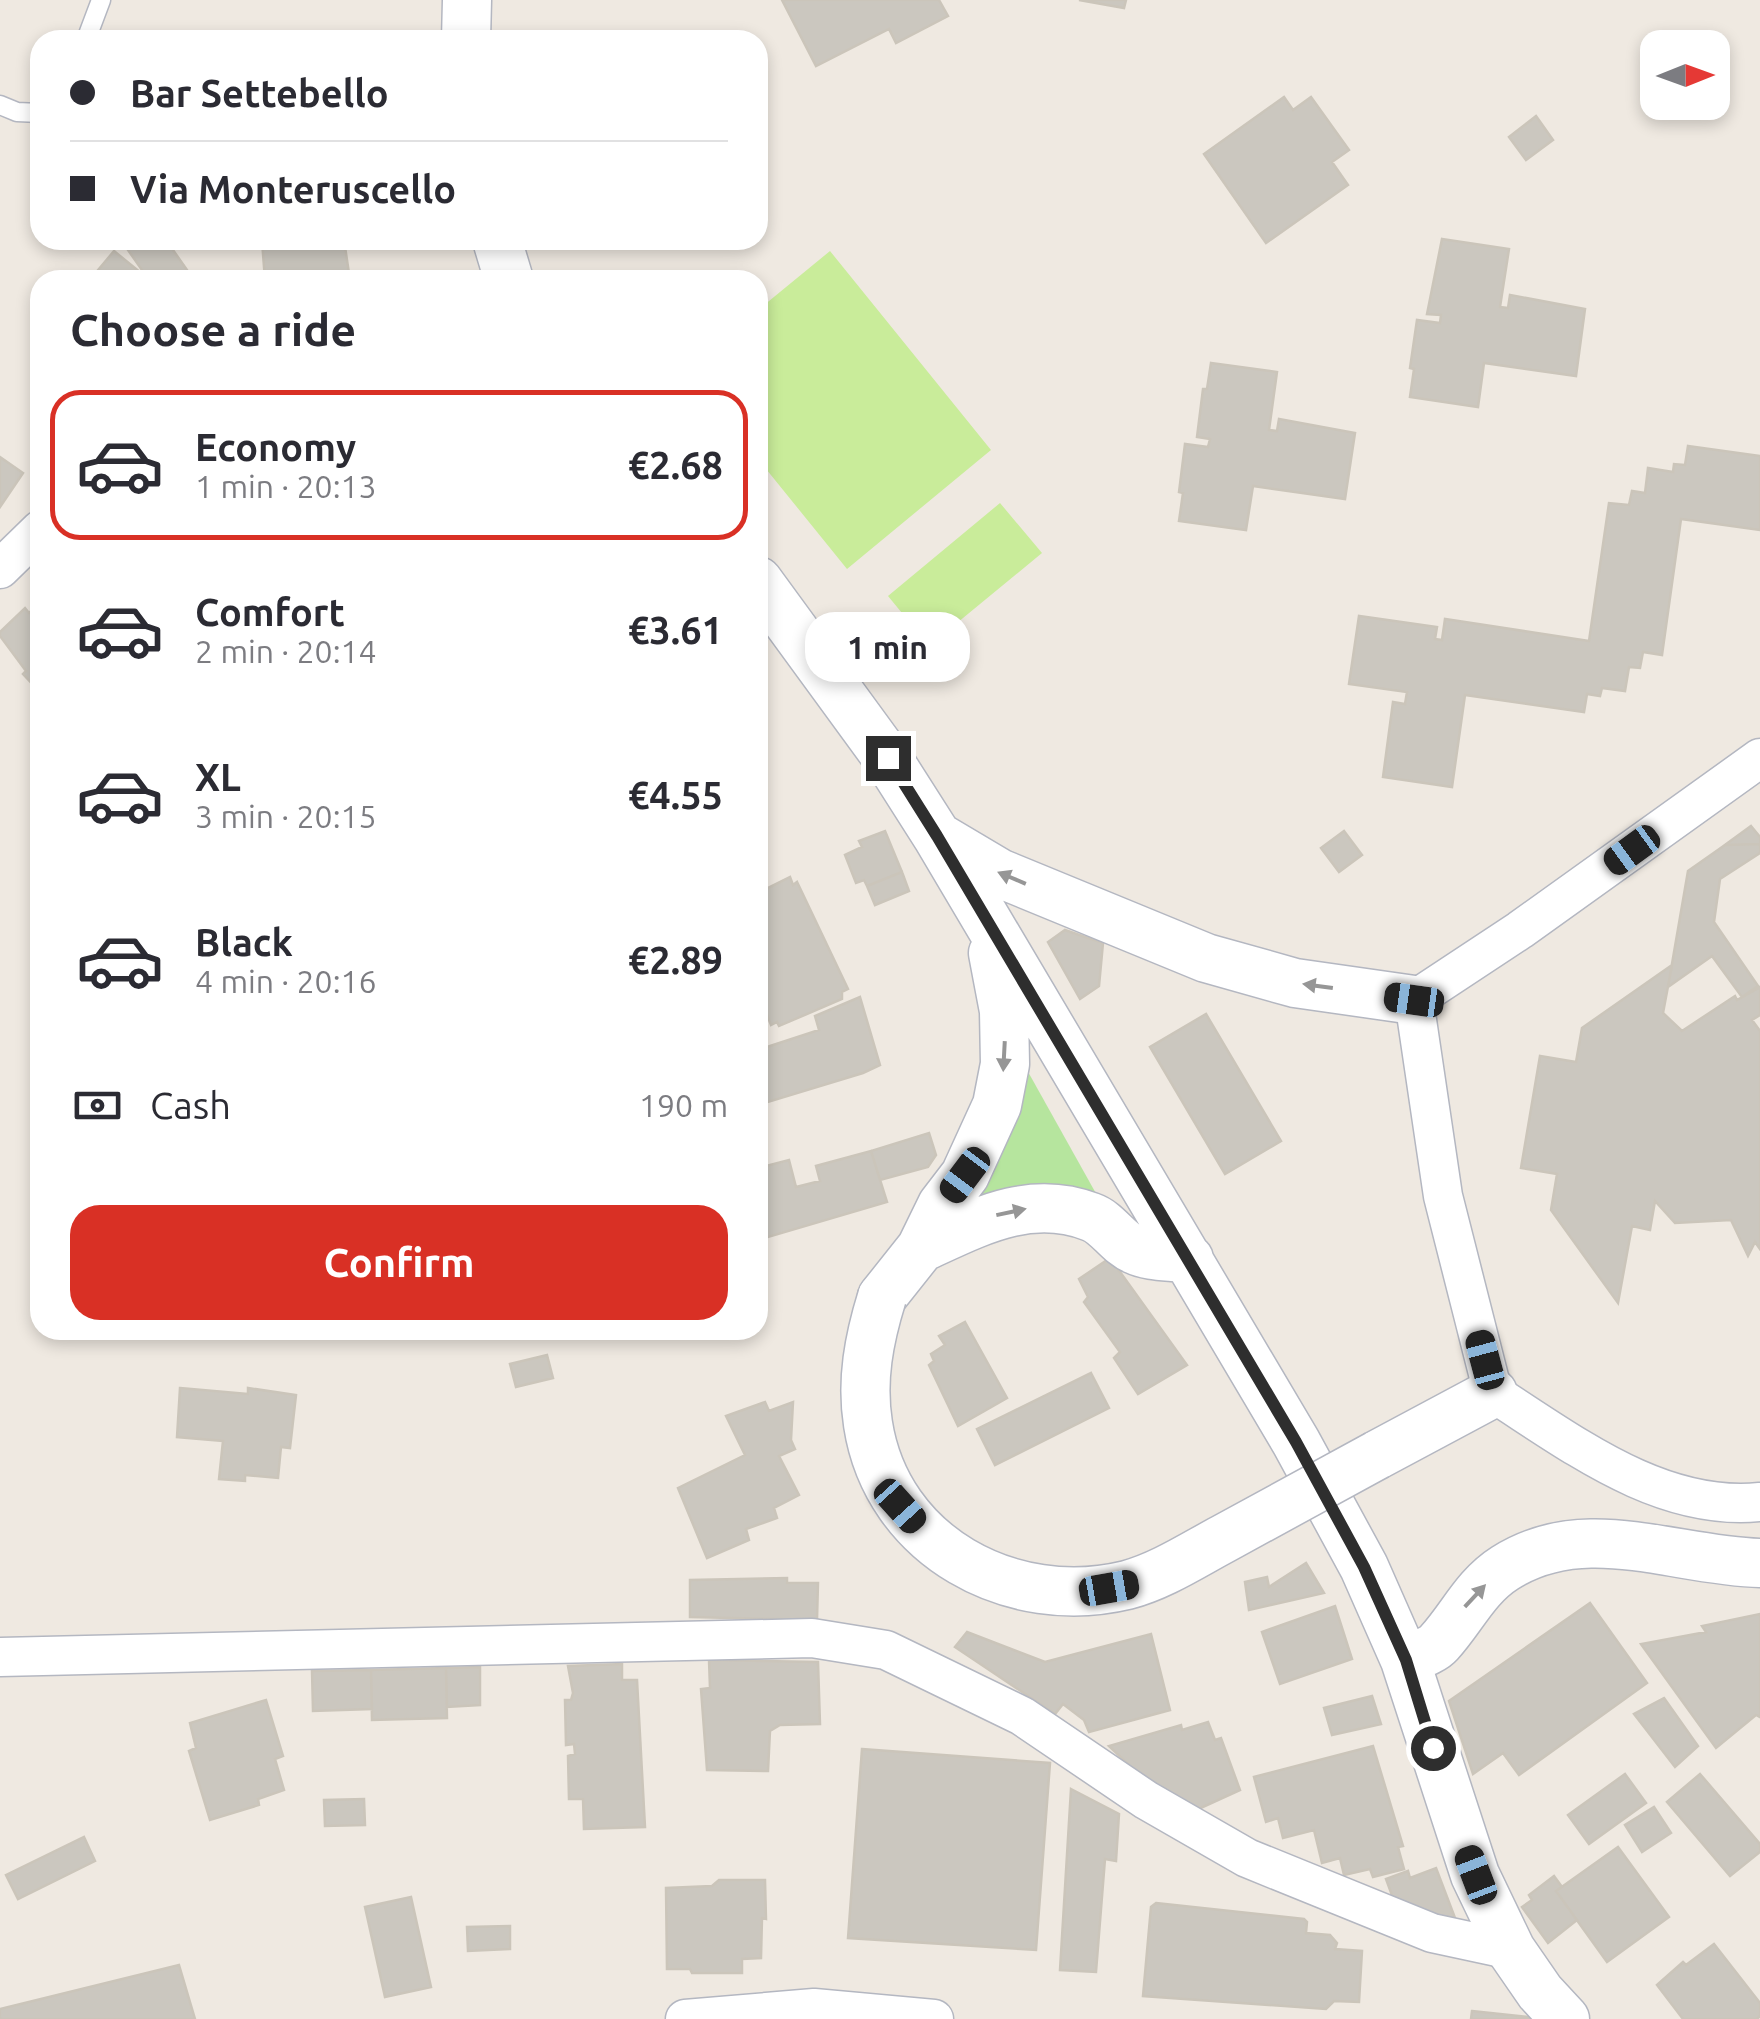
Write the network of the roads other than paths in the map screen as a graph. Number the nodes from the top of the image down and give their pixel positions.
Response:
1 (101, 0) edge
2 (467, 0) edge
3 (90, 30) edge
4 (466, 30) edge
5 (0, 105) edge
6 (30, 113) edge
7 (30, 540) edge
8 (0, 569) edge
9 (768, 595) edge
10 (1760, 758) edge
11 (937, 836) junction
12 (988, 925) junction
13 (1414, 1000) junction
14 (921, 1248) junction
15 (1189, 1259) junction
16 (1494, 1393) junction
17 (1760, 1502) edge
18 (1760, 1564) edge
19 (0, 1657) edge
20 (1406, 1660) junction
21 (1511, 1950) junction
22 (736, 2016) edge
23 (685, 2019) edge
24 (934, 2019) edge
25 (1565, 2019) edge

1 - 3 lane
2 - 4 street
5 - 6 lane
7 - 8 street
9 - 11 street
10 - 13 street
11 - 12 street
13 -> 11 street
12 -> 14 street
12 - 15 street
13 - 16 street
14 -> 15 street
14 - 16 street, bridge
15 - 20 street
16 - 17 street
20 -> 18 street
19 - 21 street
20 - 21 street
21 - 25 street
22 - 23 street
22 - 24 street

